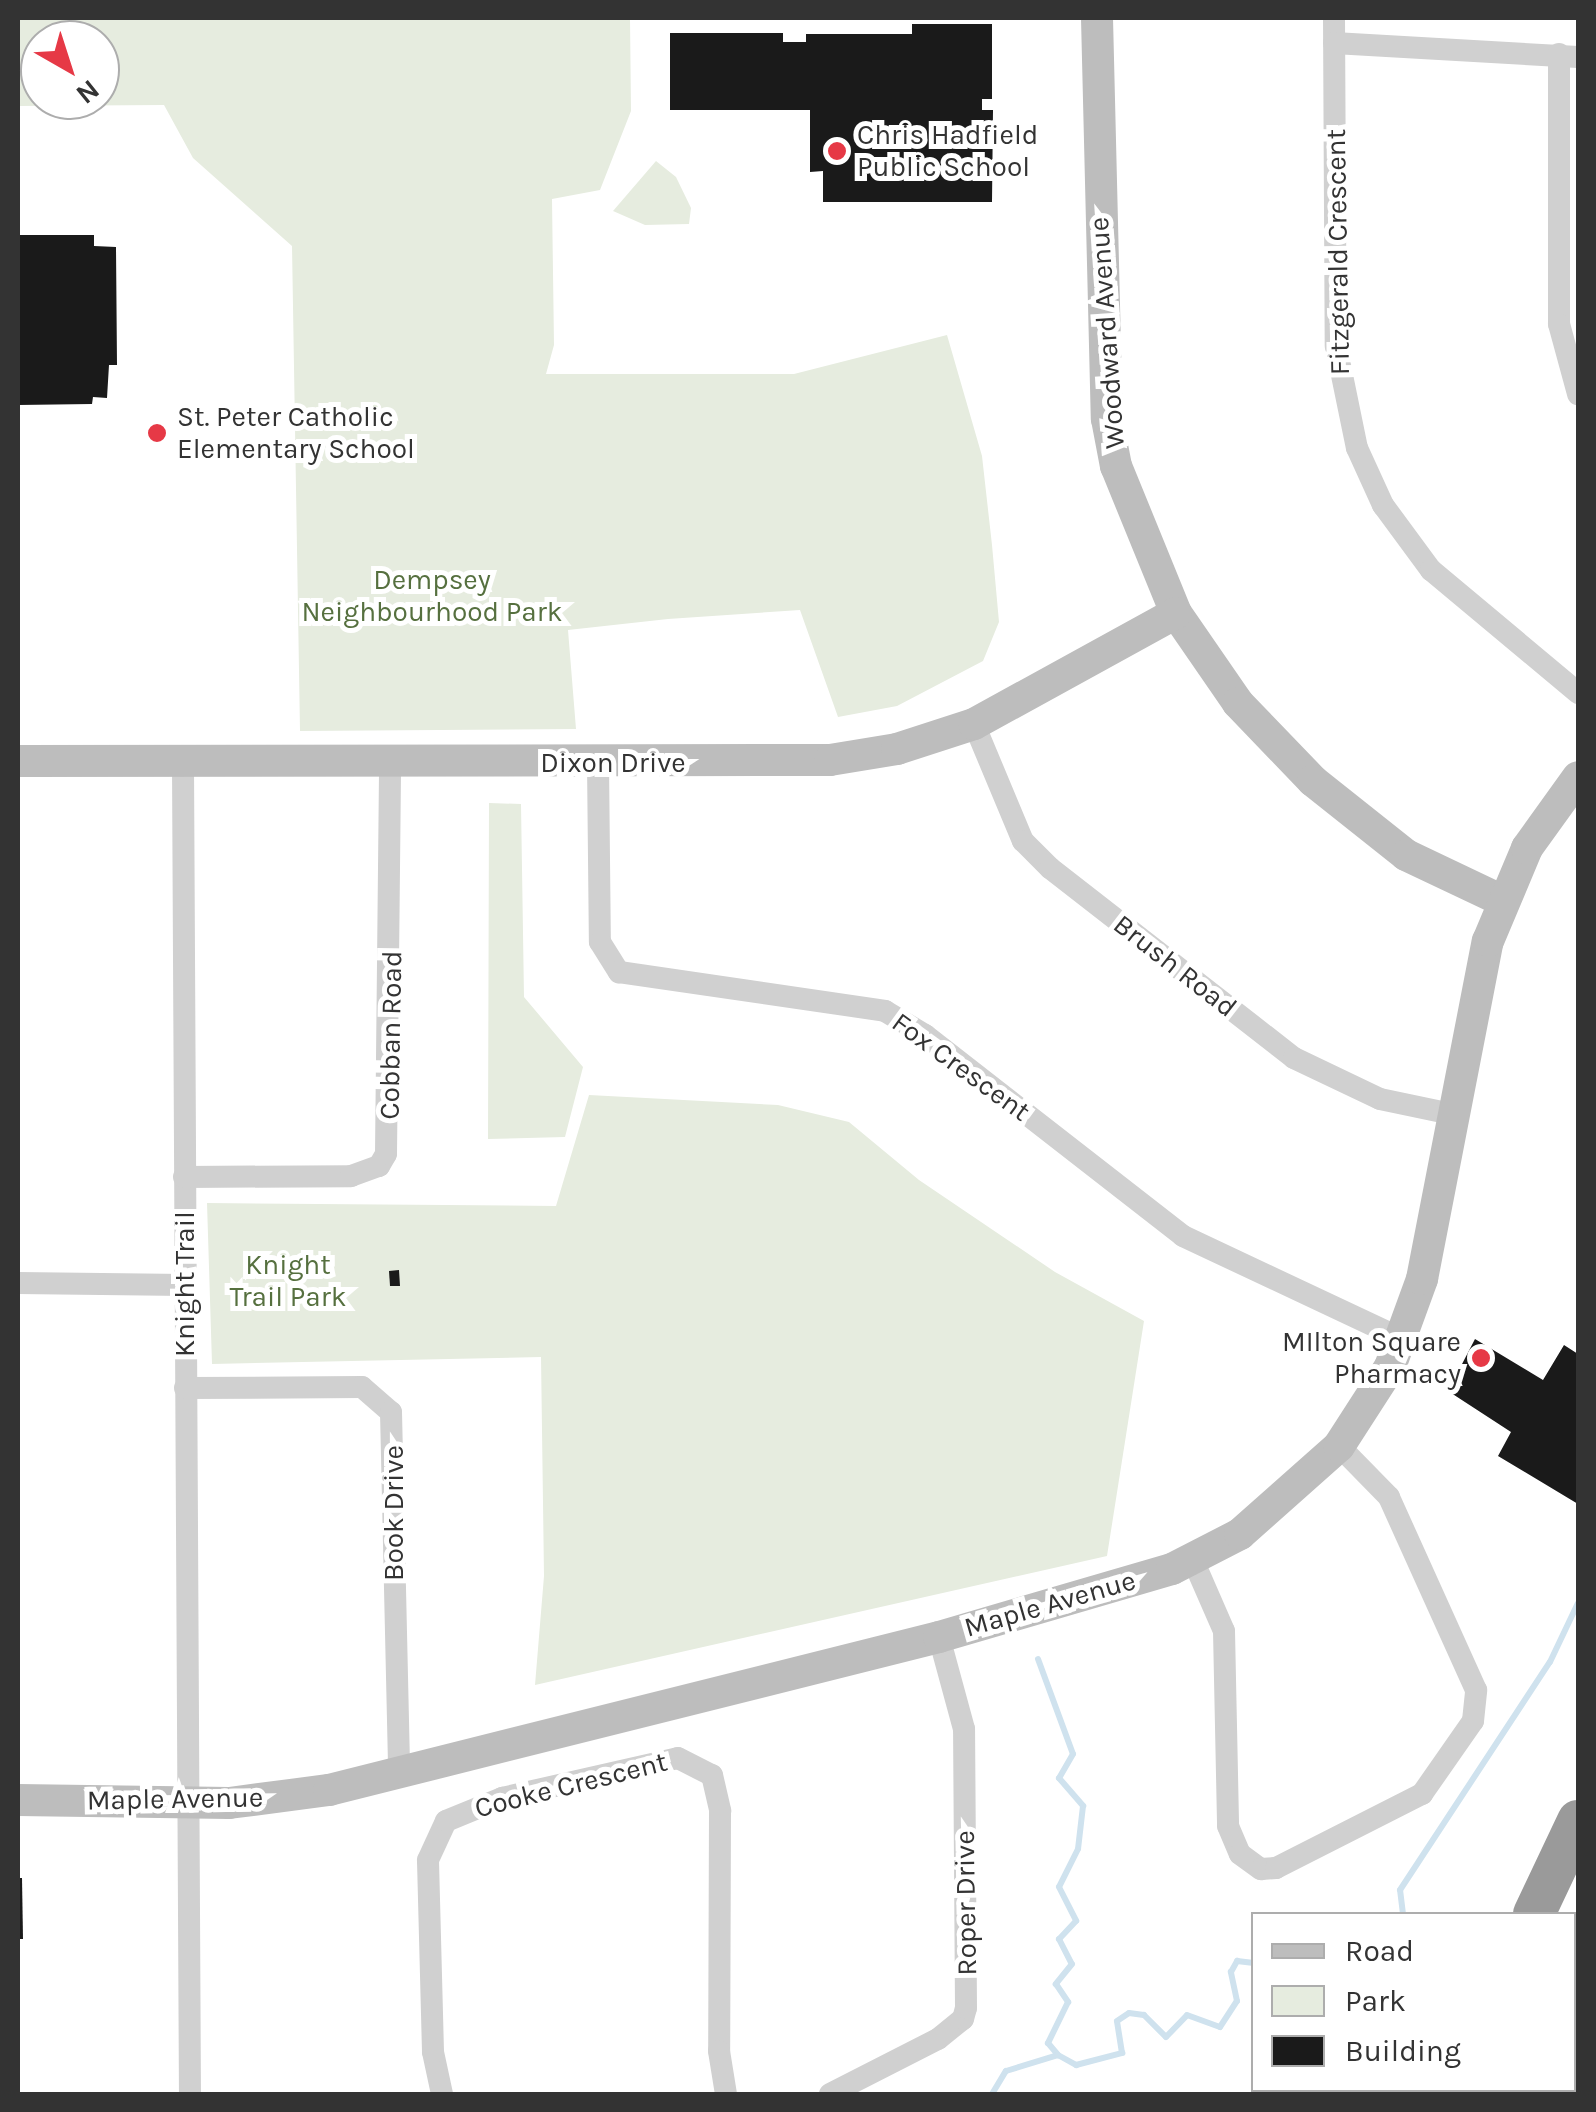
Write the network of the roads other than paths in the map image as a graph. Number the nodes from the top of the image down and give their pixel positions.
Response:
1 (1097, 18) edge
2 (1334, 18) edge
3 (1334, 43) junction
4 (1569, 56) edge
5 (1578, 394) edge
6 (1176, 614) junction
7 (1578, 693) edge
8 (974, 724) junction
9 (18, 761) edge
10 (598, 763) junction
11 (390, 764) junction
12 (183, 765) junction
13 (1578, 777) edge
14 (1502, 901) junction
15 (1456, 1115) junction
16 (184, 1177) junction
17 (18, 1284) edge
18 (186, 1285) junction
19 (1402, 1340) junction
20 (185, 1388) junction
21 (1339, 1446) junction
22 (1193, 1560) junction
23 (939, 1636) junction
24 (400, 1771) junction
25 (18, 1800) edge
26 (189, 1803) junction
27 (1578, 1821) edge
28 (1535, 1912) edge
29 (190, 2094) edge
30 (442, 2094) edge
31 (726, 2094) edge
32 (830, 2094) edge

1 - 6 street, Woodward Avenue
2 - 3 street, Fitzgerald Crescent
3 - 4 street
3 - 7 street, Fitzgerald Crescent
4 - 5 street
6 - 8 street, Dixon Drive
6 - 14 street, Woodward Avenue
8 - 10 street, Dixon Drive
8 - 15 street, Brush Road
9 - 12 street, Dixon Drive
10 - 11 street, Dixon Drive
10 - 19 street, Fox Crescent
11 - 12 street, Dixon Drive
11 - 16 street, Cobban Road
12 - 16 street, Knight Trail
13 - 14 street, Maple Avenue
14 - 15 street, Maple Avenue
15 - 19 street, Maple Avenue
16 - 18 street, Knight Trail
17 - 18 street
18 - 20 street, Knight Trail
19 - 21 street, Maple Avenue
20 - 24 street, Book Drive
20 - 26 street, Knight Trail
21 - 22 street, Maple Avenue
21 - 22 street
22 - 23 street, Maple Avenue
23 - 24 street, Maple Avenue
23 - 32 street, Roper Drive
24 - 26 street, Maple Avenue
25 - 26 street, Maple Avenue
26 - 29 street
27 - 28 highway
30 - 31 street, Cooke Crescent

